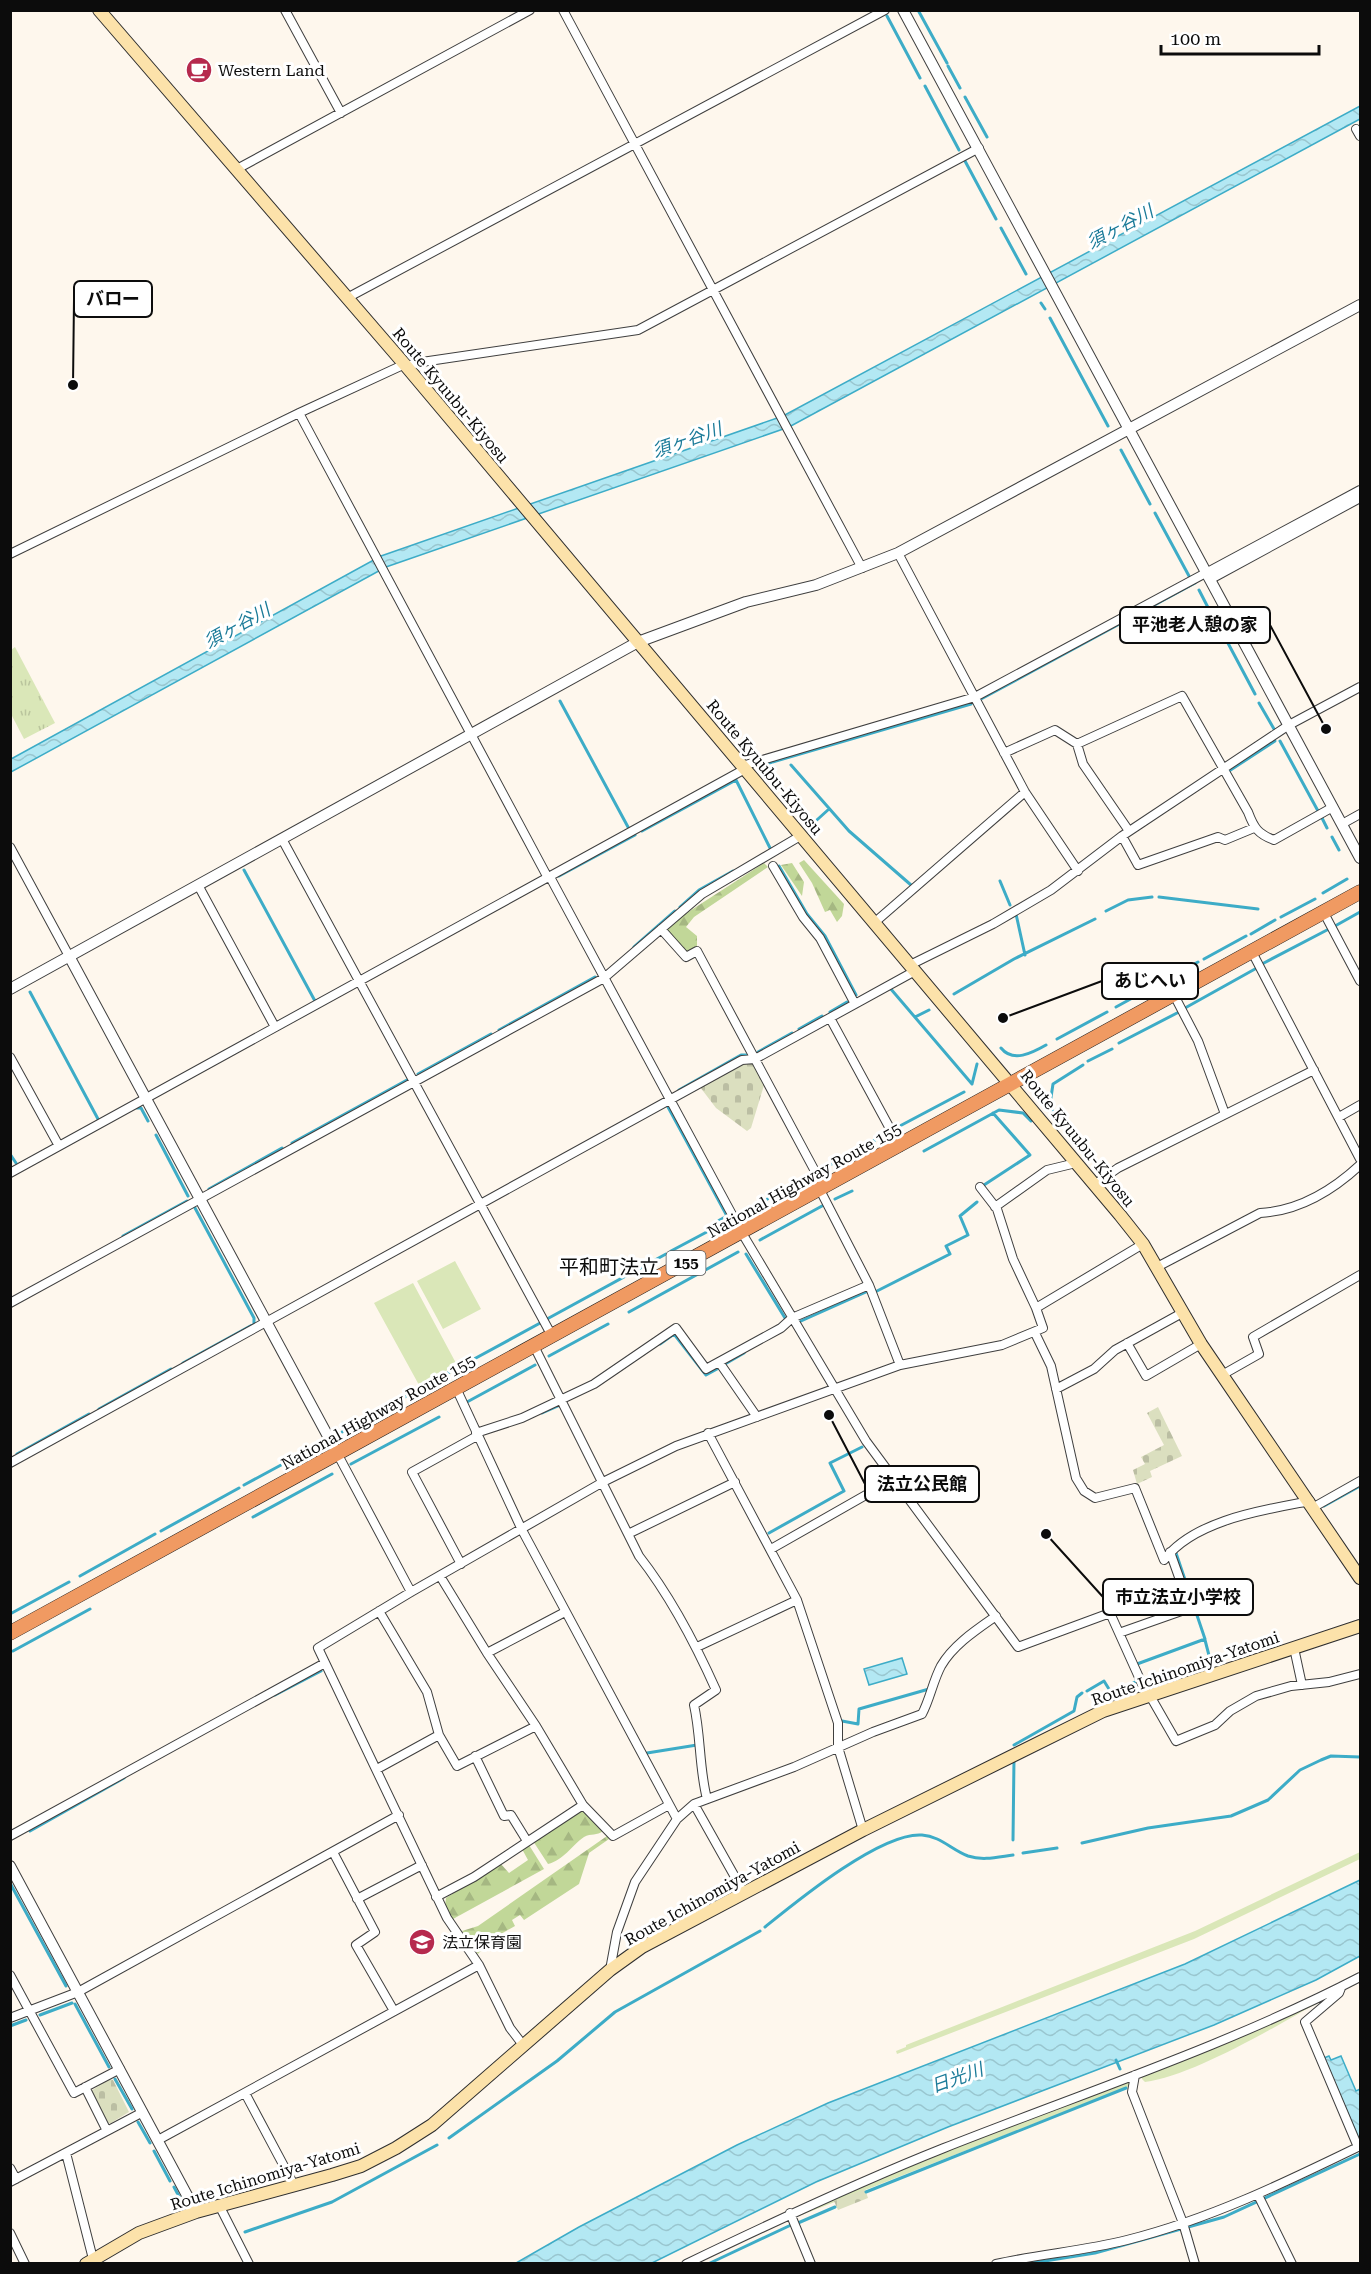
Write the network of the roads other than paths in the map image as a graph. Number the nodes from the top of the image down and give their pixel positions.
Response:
1 (99, 10) edge
2 (285, 10) edge
3 (530, 10) edge
4 (563, 10) edge
5 (885, 10) edge
6 (903, 10) edge
7 (341, 113) junction
8 (634, 144) junction
9 (979, 147) junction
10 (237, 169) junction
11 (713, 290) junction
12 (346, 298) junction
13 (1360, 304) edge
14 (405, 365) junction
15 (299, 413) junction
16 (1130, 429) junction
17 (1360, 490) edge
18 (1360, 498) edge
19 (898, 553) junction
20 (10, 554) edge
21 (862, 568) junction
22 (1209, 576) junction
23 (638, 642) junction
24 (1360, 687) edge
25 (975, 697) junction
26 (1289, 725) junction
27 (470, 735) junction
28 (1077, 744) junction
29 (1004, 753) junction
30 (744, 767) junction
31 (1222, 770) junction
32 (1025, 792) junction
33 (1333, 807) junction
34 (1360, 814) edge
35 (1342, 824) junction
36 (1254, 828) junction
37 (1126, 834) junction
38 (802, 836) junction
39 (282, 839) junction
40 (10, 847) edge
41 (1360, 858) edge
42 (773, 866) dead end
43 (1078, 871) junction
44 (549, 877) junction
45 (198, 885) junction
46 (1360, 892) edge
47 (1324, 913) junction
48 (874, 923) junction
49 (661, 929) junction
50 (1252, 952) junction
51 (69, 956) junction
52 (913, 968) junction
53 (604, 978) junction
54 (359, 981) junction
55 (1360, 981) edge
56 (10, 989) edge
57 (1174, 995) junction
58 (855, 1004) junction
59 (830, 1018) junction
60 (274, 1027) junction
61 (10, 1057) edge
62 (755, 1059) junction
63 (1314, 1070) junction
64 (414, 1081) junction
65 (1013, 1084) junction
66 (146, 1098) junction
67 (670, 1101) junction
68 (1360, 1105) edge
69 (1225, 1114) junction
70 (1339, 1117) junction
71 (59, 1146) junction
72 (900, 1147) junction
73 (1360, 1159) edge
74 (1076, 1163) junction
75 (1360, 1165) edge
76 (10, 1173) edge
77 (1094, 1185) junction
78 (980, 1187) dead end
79 (822, 1189) junction
80 (200, 1198) junction
81 (481, 1205) junction
82 (995, 1207) junction
83 (742, 1233) junction
84 (1143, 1244) junction
85 (1157, 1267) junction
86 (1360, 1275) edge
87 (869, 1285) junction
88 (10, 1303) edge
89 (1036, 1308) junction
90 (1182, 1313) junction
91 (792, 1318) junction
92 (267, 1322) junction
93 (1035, 1333) junction
94 (552, 1336) junction
95 (1127, 1343) junction
96 (1201, 1344) junction
97 (534, 1346) junction
98 (719, 1362) junction
99 (900, 1365) junction
100 (1222, 1374) junction
101 (456, 1388) junction
102 (834, 1389) junction
103 (1056, 1389) junction
104 (561, 1399) junction
105 (757, 1417) junction
106 (708, 1433) junction
107 (476, 1435) junction
108 (337, 1453) junction
109 (10, 1463) edge
110 (894, 1479) junction
111 (1360, 1481) edge
112 (603, 1482) junction
113 (735, 1482) junction
114 (1312, 1504) junction
115 (522, 1530) junction
116 (628, 1533) junction
117 (771, 1549) junction
118 (1170, 1552) junction
119 (461, 1564) junction
120 (440, 1575) junction
121 (1360, 1578) edge
122 (411, 1592) junction
123 (797, 1600) junction
124 (379, 1611) junction
125 (565, 1612) junction
126 (996, 1616) junction
127 (1360, 1626) edge
128 (1119, 1632) junction
129 (10, 1633) edge
130 (697, 1647) junction
131 (1294, 1648) junction
132 (487, 1653) junction
133 (325, 1663) junction
134 (1360, 1674) edge
135 (1302, 1685) junction
136 (1148, 1695) junction
137 (536, 1726) junction
138 (439, 1735) junction
139 (838, 1747) junction
140 (476, 1756) junction
141 (377, 1769) junction
142 (707, 1799) junction
143 (694, 1804) junction
144 (583, 1805) junction
145 (669, 1806) junction
146 (399, 1815) junction
147 (677, 1820) junction
148 (863, 1830) junction
149 (10, 1836) edge
150 (527, 1841) junction
151 (333, 1852) junction
152 (422, 1865) junction
153 (10, 1866) edge
154 (744, 1893) junction
155 (436, 1897) junction
156 (357, 1899) junction
157 (479, 1965) junction
158 (610, 1970) junction
159 (10, 1975) edge
160 (1360, 1977) edge
161 (1341, 1987) junction
162 (78, 1992) junction
163 (30, 2011) junction
164 (394, 2012) junction
165 (10, 2018) edge
166 (523, 2045) junction
167 (120, 2069) junction
168 (1135, 2075) junction
169 (85, 2087) junction
170 (244, 2093) junction
171 (143, 2112) junction
172 (107, 2131) junction
173 (158, 2140) junction
174 (1359, 2147) edge
175 (66, 2153) junction
176 (10, 2168) edge
177 (13, 2181) edge
178 (294, 2186) junction
179 (1260, 2199) junction
180 (219, 2205) junction
181 (196, 2212) junction
182 (790, 2213) junction
183 (1184, 2227) junction
184 (10, 2232) edge
185 (20, 2252) junction
186 (10, 2258) edge
187 (89, 2261) edge
188 (25, 2264) edge
189 (249, 2264) edge
190 (686, 2264) edge
191 (811, 2264) edge
192 (996, 2264) edge
193 (1195, 2264) edge
194 (1293, 2264) edge

1 - 10 main road, Route Kyuubu-Kiyosu
2 - 7 street
3 - 7 street
4 - 8 street
5 - 8 street
6 - 9 street
7 - 10 street
8 - 11 street
8 - 12 street
9 - 11 street
9 - 16 street
10 - 12 main road, Route Kyuubu-Kiyosu
11 - 14 street
11 - 21 street
12 - 14 main road, Route Kyuubu-Kiyosu
13 - 16 street
14 - 15 street
14 - 23 main road, Route Kyuubu-Kiyosu
15 - 20 street
15 - 27 street
16 - 19 street
16 - 22 street
17 - 22 street
18 - 22 street
19 - 21 street
19 - 25 street
21 - 23 street
22 - 25 street
22 - 26 street
23 - 27 street
23 - 30 main road, Route Kyuubu-Kiyosu
24 - 26 street
25 - 29 street
25 - 30 street
26 - 31 street
26 - 33 street
27 - 39 street
27 - 44 street
28 - 29 street
28 - 31 street
28 - 37 street
29 - 32 street
30 - 38 main road, Route Kyuubu-Kiyosu
30 - 44 street
31 - 36 street
31 - 37 street
32 - 43 street
32 - 48 street
33 - 35 street
33 - 36 street
34 - 35 street
35 - 41 street
36 - 37 street
37 - 43 street
38 - 48 main road, Route Kyuubu-Kiyosu
38 - 49 street
39 - 45 street
39 - 54 street
40 - 51 street
42 - 58 street
43 - 52 street
44 - 53 street
44 - 54 street
45 - 51 street
45 - 60 street
46 - 47 highway, National Highway Route 155 / 155
47 - 50 highway, National Highway Route 155 / 155
47 - 55 street
48 - 52 main road, Route Kyuubu-Kiyosu
49 - 53 street
49 - 62 street
50 - 57 highway, National Highway Route 155 / 155
50 - 63 street
51 - 56 street
51 - 66 street
52 - 58 street
52 - 65 main road, Route Kyuubu-Kiyosu
53 - 64 street
53 - 67 street
54 - 60 street
54 - 64 street
57 - 65 highway, National Highway Route 155 / 155
57 - 69 street
58 - 59 street
59 - 62 street
59 - 72 street
60 - 66 street
61 - 71 street
62 - 67 street
62 - 79 street
63 - 69 street
63 - 70 street
64 - 80 street
64 - 81 street
65 - 72 highway, National Highway Route 155 / 155
65 - 74 main road, Route Kyuubu-Kiyosu
66 - 71 street
66 - 80 street
67 - 81 street
67 - 83 street
68 - 70 street
69 - 77 street
70 - 73 street
71 - 76 street
72 - 79 highway, National Highway Route 155 / 155
74 - 77 main road, Route Kyuubu-Kiyosu
74 - 82 street
75 - 85 street
77 - 84 main road, Route Kyuubu-Kiyosu
78 - 82 street
79 - 83 highway, National Highway Route 155 / 155
79 - 87 street
80 - 88 street
80 - 92 street
81 - 92 street
81 - 94 street
82 - 89 street
83 - 91 street
83 - 94 highway, National Highway Route 155 / 155
84 - 85 main road, Route Kyuubu-Kiyosu
84 - 89 street
85 - 90 main road, Route Kyuubu-Kiyosu
86 - 100 street
87 - 91 street
87 - 99 street
89 - 93 street
90 - 95 street
90 - 96 main road, Route Kyuubu-Kiyosu
91 - 98 street
91 - 102 street
92 - 108 street
92 - 109 street
93 - 99 street
93 - 103 street
94 - 97 highway, National Highway Route 155 / 155
95 - 96 street
95 - 103 street
96 - 100 main road, Route Kyuubu-Kiyosu
97 - 101 highway, National Highway Route 155 / 155
97 - 104 street
98 - 104 street
98 - 105 street
99 - 102 street
100 - 114 main road, Route Kyuubu-Kiyosu
101 - 107 street
101 - 108 highway, National Highway Route 155 / 155
102 - 105 street
102 - 110 street
103 - 118 street
104 - 107 street
104 - 112 street
105 - 106 street
106 - 112 street
106 - 113 street
107 - 115 street
107 - 119 street
108 - 122 street
108 - 129 highway, National Highway Route 155 / 155
110 - 117 street
110 - 126 street
111 - 114 street
112 - 115 street
112 - 116 street
113 - 116 street
113 - 117 street
114 - 118 street
114 - 121 main road, Route Kyuubu-Kiyosu
115 - 119 street
115 - 125 street
116 - 130 street
117 - 123 street
118 - 128 street
119 - 120 street
120 - 122 street
120 - 132 street
122 - 124 street
123 - 130 street
123 - 139 street
124 - 133 street
124 - 138 street
125 - 132 street
125 - 145 street
126 - 128 street
126 - 139 street
127 - 131 main road, Route Ichinomiya-Yatomi
128 - 136 street
130 - 142 street
131 - 135 street
131 - 136 main road, Route Ichinomiya-Yatomi
132 - 137 street
133 - 141 street
133 - 149 street
134 - 135 street
135 - 136 street
136 - 148 main road, Route Ichinomiya-Yatomi
137 - 140 street
137 - 144 street
138 - 140 street
138 - 141 street
139 - 142 street
139 - 148 street
140 - 150 street
141 - 146 street
142 - 143 street
143 - 147 street
143 - 154 street
144 - 145 street
144 - 150 street
145 - 147 street
146 - 151 street
146 - 152 street
147 - 158 street
148 - 154 main road, Route Ichinomiya-Yatomi
150 - 155 street
151 - 156 street
151 - 162 street
152 - 155 street
152 - 156 street
153 - 162 street
154 - 158 main road, Route Ichinomiya-Yatomi
155 - 157 street
156 - 164 street
157 - 164 street
157 - 166 street
158 - 166 main road, Route Ichinomiya-Yatomi
159 - 163 street
160 - 161 street
161 - 168 street
161 - 174 street
162 - 163 street
162 - 167 street
163 - 165 street
163 - 169 street
164 - 170 street
166 - 178 main road, Route Ichinomiya-Yatomi
167 - 169 street
167 - 171 street
168 - 182 street
168 - 183 street
169 - 172 street
170 - 173 street
170 - 178 street
171 - 172 street
171 - 173 street
172 - 175 street
173 - 181 street
174 - 179 street
175 - 177 street
175 - 187 street
176 - 177 street
178 - 180 main road, Route Ichinomiya-Yatomi
179 - 183 street
179 - 194 street
180 - 181 main road, Route Ichinomiya-Yatomi
180 - 189 street
181 - 187 main road, Route Ichinomiya-Yatomi
182 - 190 street
182 - 191 street
183 - 192 street
183 - 193 street
184 - 185 street
185 - 186 street
185 - 188 street

